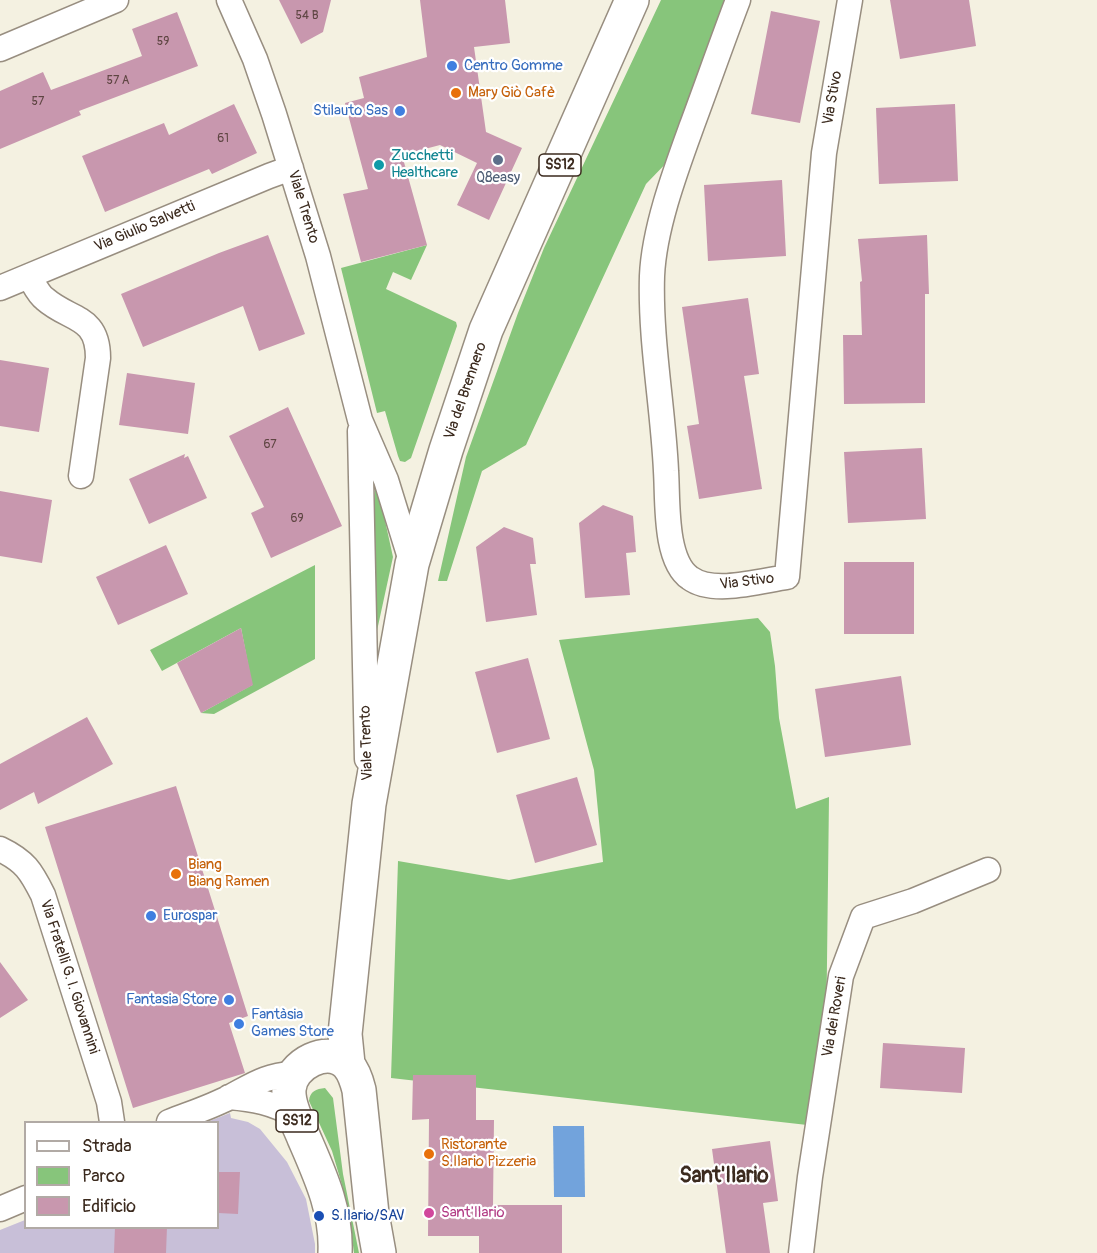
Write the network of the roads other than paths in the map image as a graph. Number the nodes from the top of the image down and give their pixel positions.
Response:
1 (116, 0) edge
2 (229, 0) edge
3 (632, 0) edge
4 (738, 0) edge
5 (850, 0) edge
6 (0, 49) edge
7 (291, 168) junction
8 (29, 276) junction
9 (0, 288) edge
10 (360, 420) junction
11 (81, 476) dead end
12 (412, 564) junction
13 (369, 804) junction
14 (0, 849) edge
15 (988, 870) dead end
16 (348, 1064) junction
17 (296, 1073) junction
18 (229, 1097) junction
19 (294, 1115) junction
20 (112, 1121) edge
21 (171, 1121) edge
22 (24, 1199) edge
23 (0, 1209) edge
24 (334, 1253) edge
25 (379, 1253) edge
26 (801, 1253) edge

1 - 6 street
2 - 7 street, Viale Trento
3 - 12 main road, Via del Brennero / SS12
4 - 5 street, Via Stivo
7 - 8 street, Via Giulio Salvetti
7 - 10 street, Viale Trento
8 - 9 street, Via Giulio Salvetti
8 - 11 street
10 - 12 street, Viale Trento
10 - 13 street, Viale Trento
12 - 13 main road, Via del Brennero / SS12
13 - 16 main road, Viale Trento / SS12
14 - 20 street, Via Fratelli G. I. Giovannini
15 - 26 street, Via dei Roveri
16 - 17 main road
16 - 25 main road, Viale Trento / SS12
17 - 18 street
17 - 19 main road, SS12
18 - 19 street
18 - 21 street
19 - 24 main road, SS12
22 - 23 street

